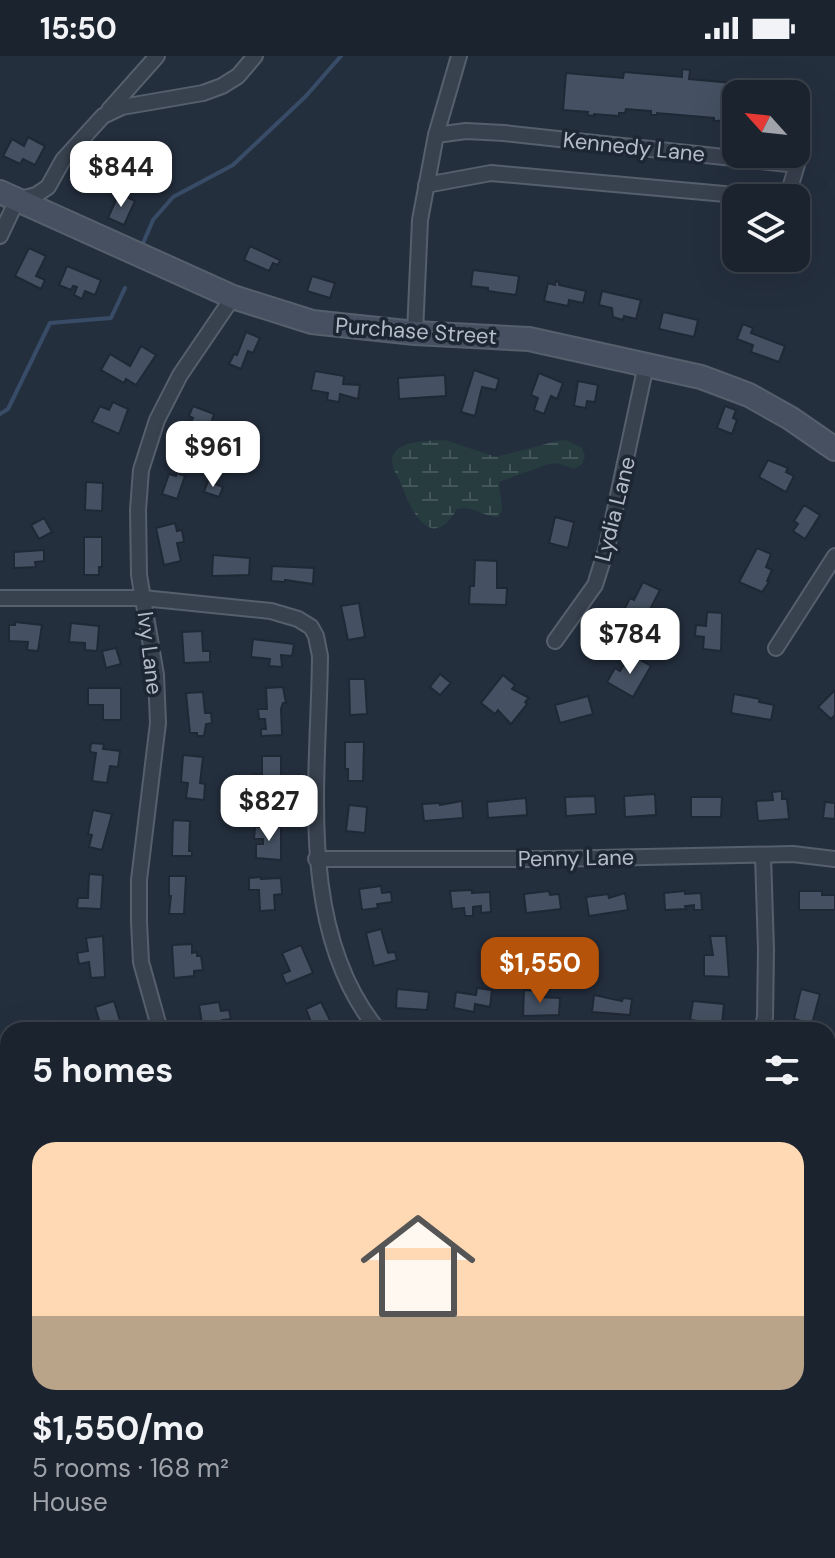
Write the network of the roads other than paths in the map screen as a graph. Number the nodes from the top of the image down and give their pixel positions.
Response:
1 (157, 56) edge
2 (255, 56) edge
3 (459, 56) edge
4 (103, 116) junction
5 (436, 135) junction
6 (791, 184) edge
7 (426, 185) junction
8 (722, 194) edge
9 (8, 196) edge
10 (0, 236) edge
11 (233, 297) junction
12 (415, 333) junction
13 (646, 365) junction
14 (835, 449) edge
15 (835, 556) edge
16 (0, 598) edge
17 (143, 598) junction
18 (555, 641) dead end
19 (776, 648) dead end
20 (763, 855) junction
21 (316, 859) junction
22 (835, 859) edge
23 (158, 1022) edge
24 (372, 1022) edge
25 (764, 1022) edge

1 - 4 street
2 - 4 street
3 - 5 street
4 - 9 street
5 - 6 street, Kennedy Lane
5 - 7 street
7 - 8 street, Kennedy Lane
7 - 12 street
9 - 10 street
9 - 11 main road, Purchase Street
11 - 12 main road, Purchase Street
11 - 17 street, Ivy Lane
12 - 13 main road, Purchase Street
13 - 14 main road, Purchase Street
13 - 18 street, Lydia Lane
15 - 19 street
16 - 17 street
17 - 21 street
17 - 23 street, Ivy Lane
20 - 21 street, Penny Lane
20 - 22 street, Penny Lane
20 - 25 street
21 - 24 street

